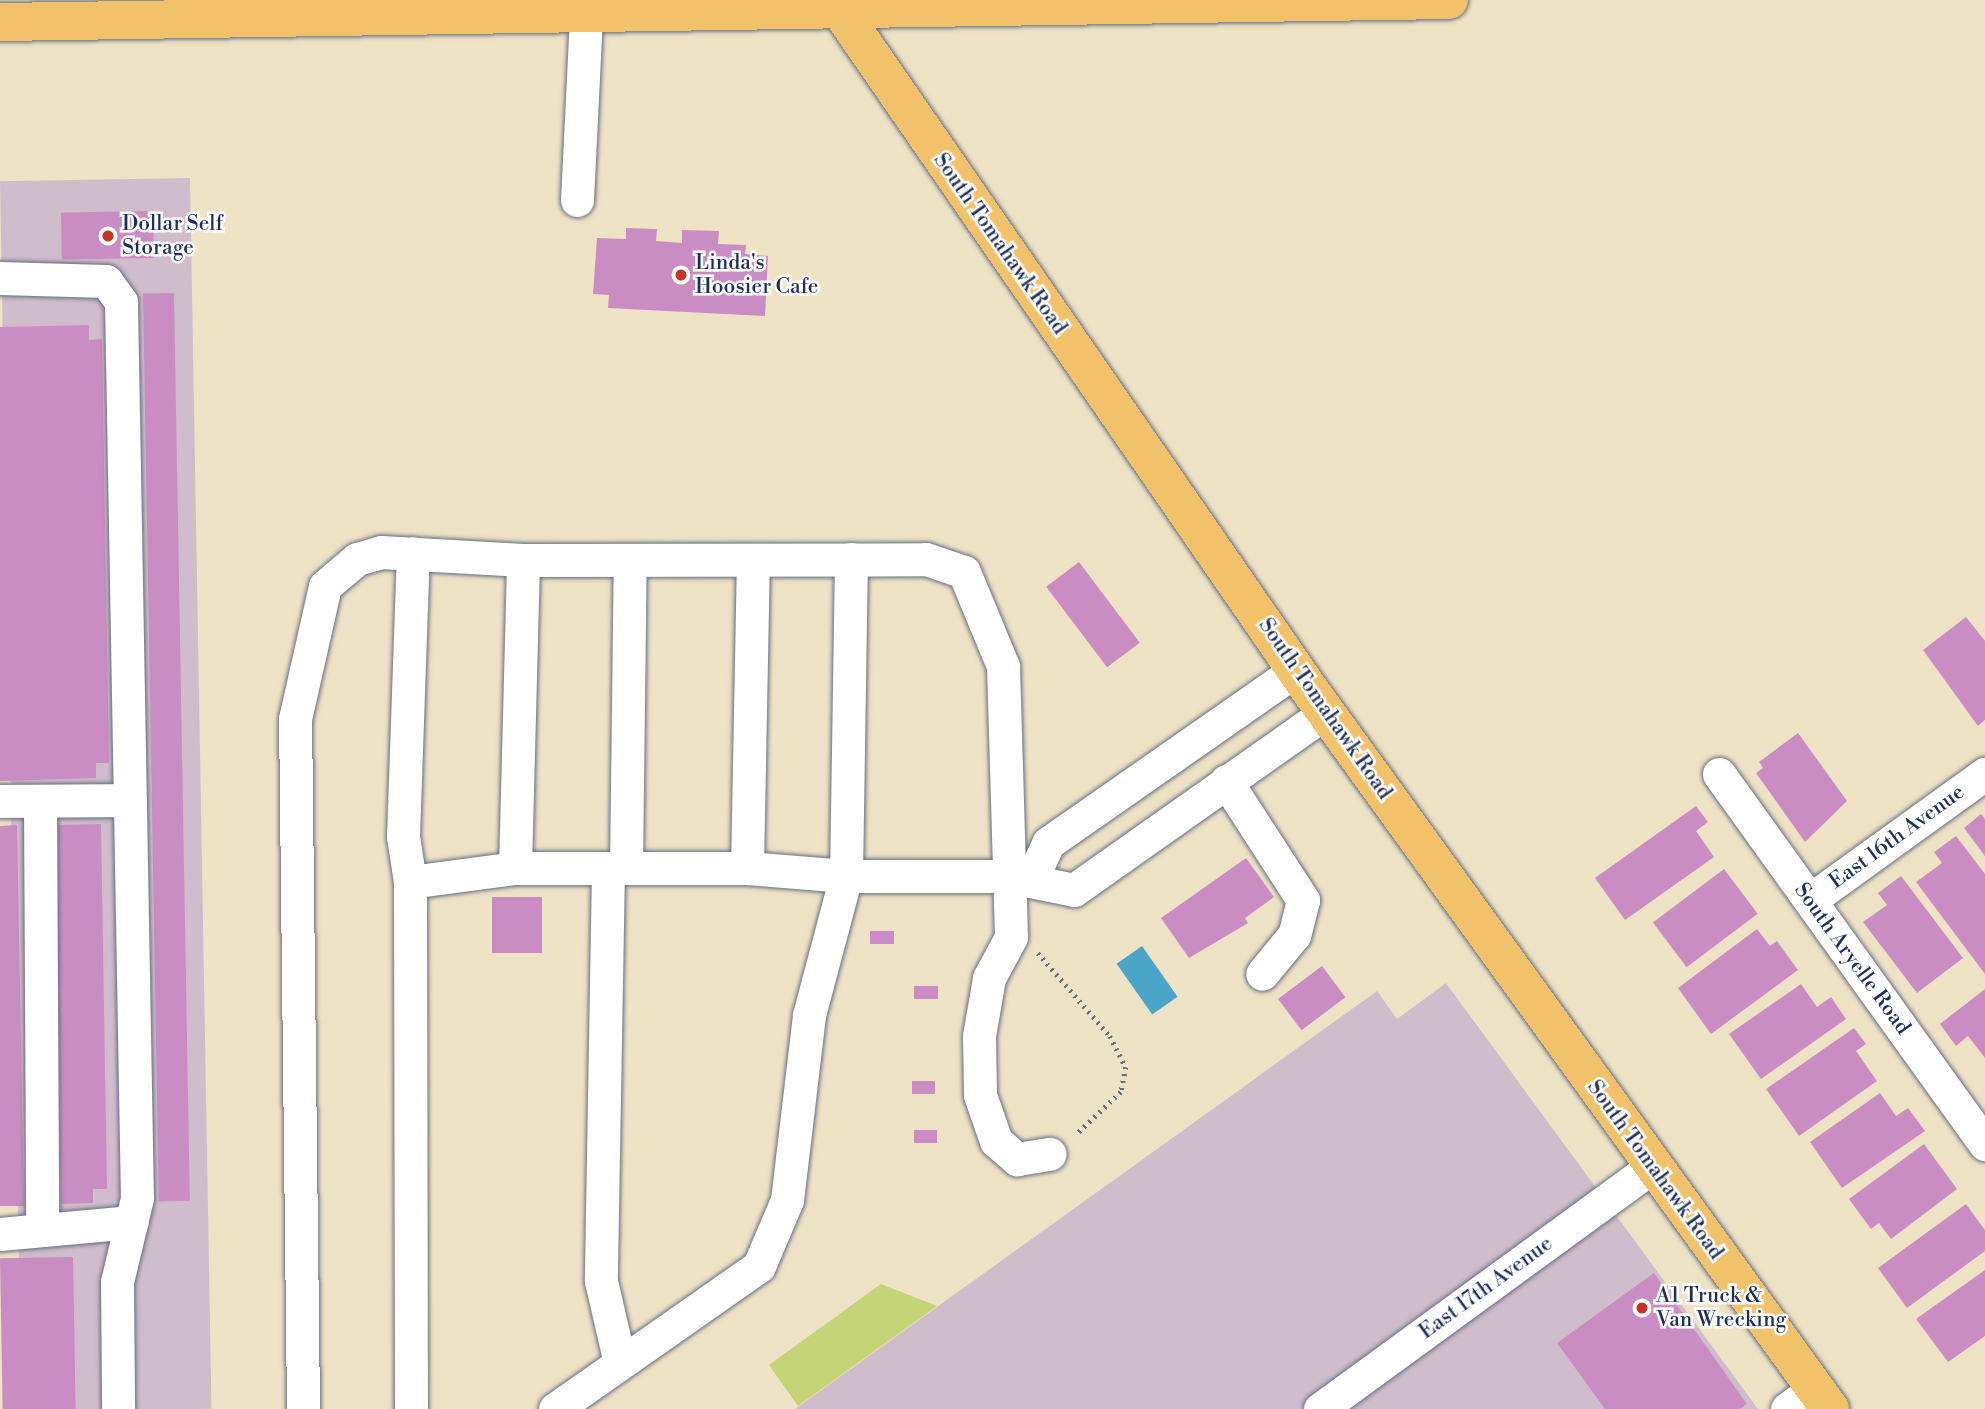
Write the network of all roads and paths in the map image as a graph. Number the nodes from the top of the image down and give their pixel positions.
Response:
1 (1449, 0) edge
2 (836, 5) edge
3 (586, 13) junction
4 (0, 22) edge
5 (577, 200) dead end
6 (0, 278) edge
7 (413, 553) junction
8 (630, 559) junction
9 (753, 559) junction
10 (851, 559) junction
11 (523, 560) junction
12 (1296, 670) junction
13 (1326, 712) junction
14 (1149, 774) junction
15 (1719, 774) dead end
16 (1985, 774) edge
17 (1226, 781) junction
18 (130, 800) junction
19 (0, 801) edge
20 (40, 801) junction
21 (1178, 816) junction
22 (747, 867) junction
23 (515, 868) junction
24 (617, 868) junction
25 (846, 876) junction
26 (1019, 877) junction
27 (410, 883) junction
28 (1810, 900) junction
29 (1011, 937) junction
30 (1262, 974) dead end
31 (1985, 1144) edge
32 (1050, 1154) joint
33 (1652, 1167) junction
34 (131, 1222) junction
35 (42, 1230) junction
36 (0, 1234) edge
37 (620, 1363) junction
38 (1811, 1402) edge
39 (118, 1409) edge
40 (303, 1409) edge
41 (411, 1409) edge
42 (555, 1409) edge
43 (1320, 1409) edge

1 - 2 main road
2 - 3 main road
2 - 12 main road, South Tomahawk Road
3 - 4 main road
3 - 5 street
6 - 18 street
7 - 11 street
7 - 27 street
7 - 40 street
8 - 9 street
8 - 11 street
8 - 24 street
9 - 10 street
9 - 22 street
10 - 25 street
10 - 26 street
11 - 23 street
12 - 13 main road, South Tomahawk Road
12 - 14 street
13 - 17 street
13 - 33 main road, South Tomahawk Road
14 - 21 street
14 - 26 street
15 - 28 street, South Aryelle Road
16 - 28 street, East 16th Avenue
17 - 21 street
17 - 30 street
18 - 20 street
18 - 34 street
19 - 20 street
20 - 35 street
21 - 26 street
22 - 24 street
22 - 25 street
23 - 24 street
23 - 27 street
24 - 37 street
25 - 26 street
25 - 37 street
26 - 29 street
27 - 41 street
28 - 31 street, South Aryelle Road
29 - 32 street
29 - 32 path
33 - 38 main road, South Tomahawk Road
33 - 43 street, East 17th Avenue
34 - 35 street
34 - 39 street
35 - 36 street
37 - 42 street

